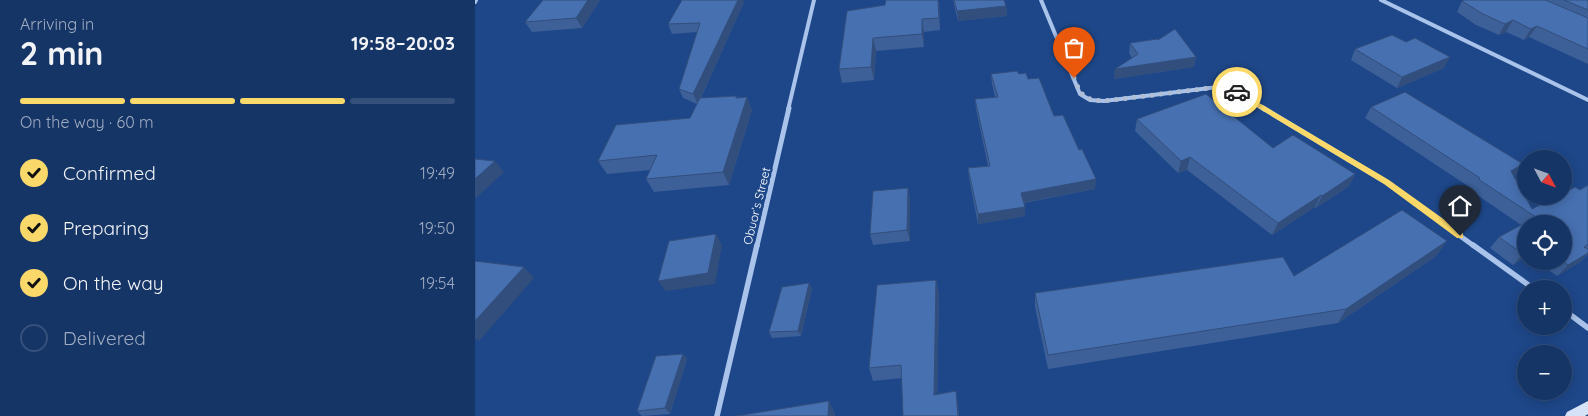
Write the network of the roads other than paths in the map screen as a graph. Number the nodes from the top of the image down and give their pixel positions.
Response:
1 (814, 0) edge
2 (1041, 0) edge
3 (1381, 0) edge
4 (1588, 100) edge
5 (1522, 280) edge
6 (1572, 316) edge
7 (1588, 328) edge
8 (1588, 407) edge
9 (717, 416) edge
10 (1572, 416) edge

1 - 9 street, Obuor’s Street
2 - 5 street
3 - 4 street
6 - 7 street
8 - 10 street

